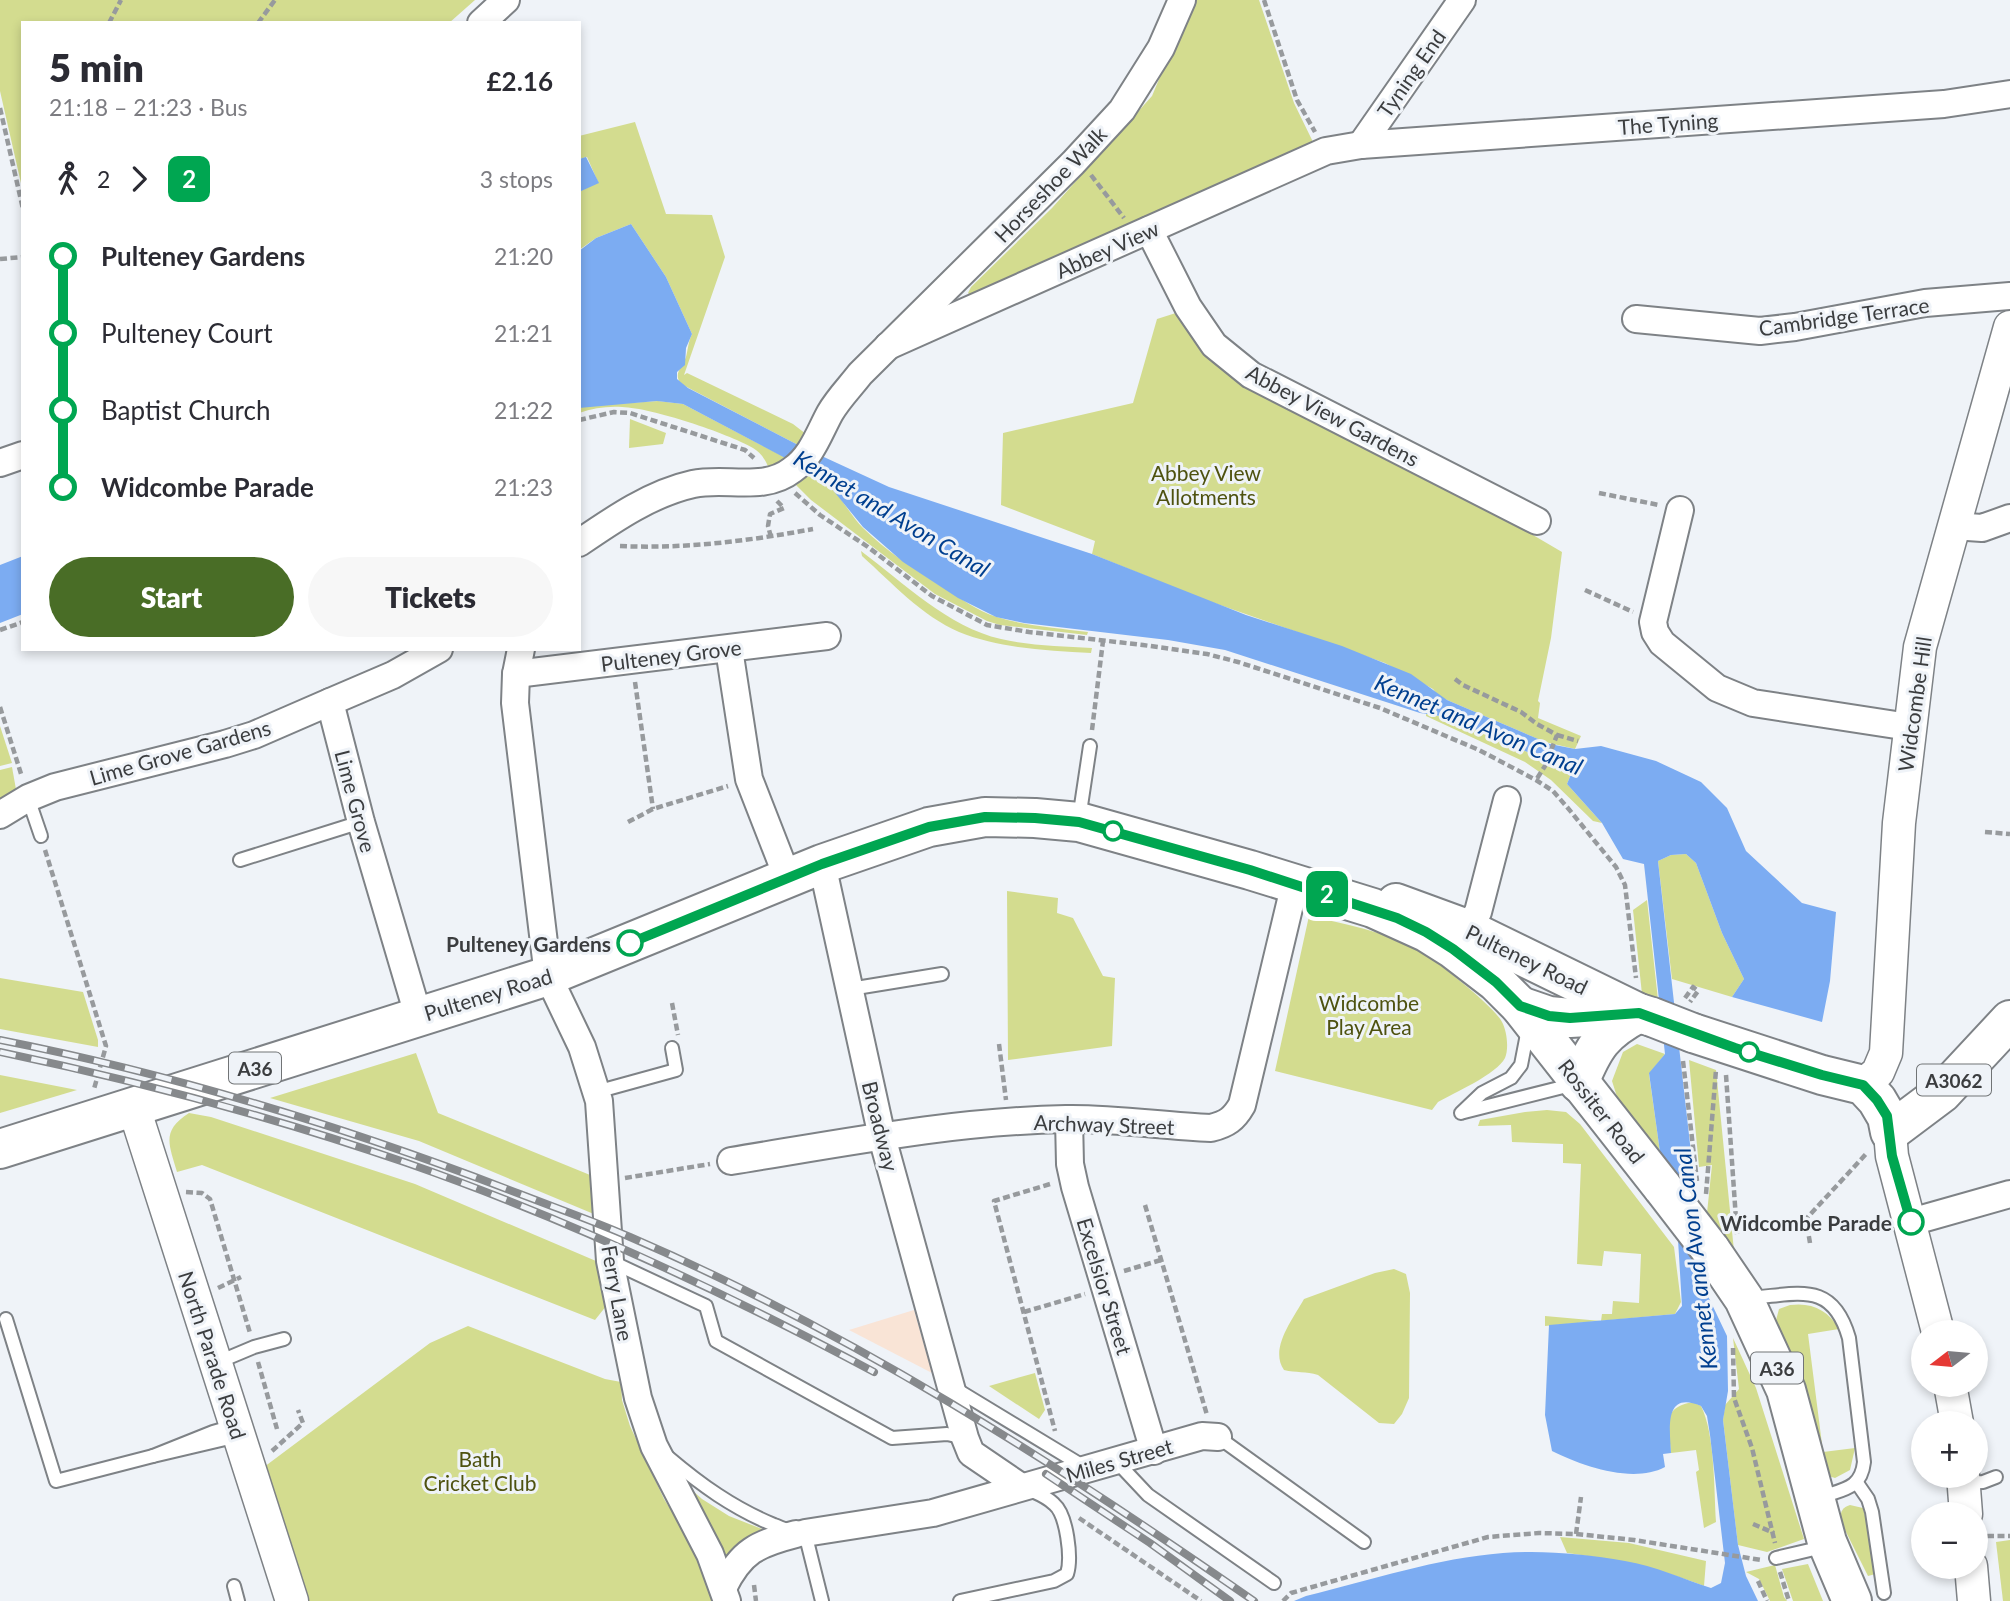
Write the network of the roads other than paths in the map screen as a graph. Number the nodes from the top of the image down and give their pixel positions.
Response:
1 (506, 0) edge
2 (1182, 0) edge
3 (1462, 0) edge
4 (483, 21) edge
5 (2010, 94) edge
6 (1361, 145) junction
7 (1326, 151) joint
8 (1143, 233) junction
9 (2010, 296) edge
10 (1636, 318) dead end
11 (2010, 327) edge
12 (888, 346) junction
13 (21, 456) edge
14 (0, 463) edge
15 (1680, 510) road end
16 (2010, 518) edge
17 (1536, 521) dead end
18 (1953, 526) junction
19 (585, 539) edge
20 (827, 636) dead end
21 (729, 649) junction
22 (435, 651) edge
23 (518, 662) edge
24 (330, 702) junction
25 (1909, 727) junction
26 (1090, 746) road end
27 (28, 798) junction
28 (1507, 800) dead end
29 (0, 815) edge
30 (361, 822) junction
31 (1079, 822) junction
32 (41, 836) road end
33 (240, 860) dead end
34 (805, 871) junction
35 (1295, 883) junction
36 (1460, 939) junction
37 (942, 974) dead end
38 (548, 976) junction
39 (850, 989) junction
40 (1525, 1013) junction
41 (418, 1015) junction
42 (1645, 1015) junction
43 (2010, 1020) edge
44 (672, 1048) dead end
45 (1579, 1083) junction
46 (1863, 1085) junction
47 (597, 1092) junction
48 (134, 1108) junction
49 (1069, 1119) junction
50 (1890, 1132) junction
51 (883, 1137) junction
52 (0, 1149) edge
53 (731, 1161) road end
54 (2010, 1194) edge
55 (1911, 1222) junction
56 (610, 1261) junction
57 (1744, 1298) junction
58 (6, 1319) dead end
59 (1935, 1320) edge
60 (284, 1339) dead end
61 (216, 1363) junction
62 (951, 1386) junction
63 (237, 1431) junction
64 (1215, 1436) joint
65 (965, 1438) junction
66 (654, 1446) junction
67 (1154, 1451) junction
68 (1116, 1461) junction
69 (1088, 1469) junction
70 (1996, 1476) dead end
71 (1857, 1483) junction
72 (1021, 1486) junction
73 (1815, 1499) junction
74 (1970, 1502) edge
75 (800, 1533) junction
76 (1364, 1542) dead end
77 (1830, 1550) junction
78 (1776, 1558) road end
79 (1972, 1579) edge
80 (1274, 1583) dead end
81 (234, 1586) dead end
82 (725, 1595) edge
83 (1867, 1599) edge
84 (290, 1600) edge
85 (238, 1601) edge
86 (822, 1601) edge
87 (960, 1601) edge
88 (1974, 1601) edge

1 - 4 street
2 - 12 street, Horseshoe Walk
3 - 6 street, Tyning End
5 - 6 street, The Tyning
6 - 7 street, The Tyning
7 - 8 street, Abbey View
8 - 12 street, Abbey View
8 - 17 street, Abbey View Gardens
9 - 10 street, Cambridge Terrace
11 - 18 street, Widcombe Hill
12 - 19 street
13 - 14 street
15 - 25 street
16 - 18 street
18 - 25 street, Widcombe Hill
20 - 21 street, Pulteney Grove
21 - 23 street, Pulteney Grove
21 - 34 street, Broadway
22 - 24 street
23 - 38 street
24 - 27 street, Lime Grove Gardens
24 - 30 street, Lime Grove
25 - 46 street, Widcombe Hill
26 - 31 lane
27 - 29 street, Lime Grove Gardens
27 - 32 lane
28 - 36 street
30 - 33 lane
30 - 41 street, Lime Grove
31 - 34 main road, Pulteney Road / A36
31 - 35 main road, Pulteney Road / A36
34 - 38 main road, Pulteney Road / A36
34 - 39 street, Broadway
35 - 36 main road, Pulteney Road / A36
35 - 49 street, Archway Street
36 - 40 main road, Rossiter Road / A36
36 - 42 main road, Pulteney Road
37 - 39 lane
38 - 41 main road, Pulteney Road / A36
38 - 47 street, Ferry Lane
39 - 51 street, Broadway
40 - 42 main road
40 - 45 main road, Rossiter Road / A36
40 - 45 lane
41 - 48 main road, Pulteney Road / A36
42 - 45 main road
42 - 46 main road, Pulteney Road, bridge
43 - 50 main road, A3062
44 - 47 lane
45 - 57 main road, Rossiter Road / A36, bridge
46 - 50 main road
47 - 56 street, Ferry Lane
48 - 52 main road, Pulteney Road / A36
48 - 61 street, North Parade Road
49 - 51 street, Archway Street
49 - 67 street, Excelsior Street
50 - 55 street
51 - 53 street, Archway Street
51 - 62 street, Broadway
54 - 55 street
55 - 59 street
56 - 65 lane
56 - 66 street, Ferry Lane
57 - 71 lane
57 - 73 main road, Rossiter Road / A36
58 - 63 lane
60 - 61 lane
61 - 63 street, North Parade Road
62 - 65 street, Broadway
62 - 69 lane
63 - 84 street, North Parade Road
64 - 67 street, Miles Street
64 - 76 lane
65 - 72 street, Broadway
66 - 75 lane
66 - 82 street, Ferry Lane
67 - 68 street, Miles Street
68 - 69 street, Miles Street
68 - 80 lane
69 - 72 street, Miles Street
70 - 74 lane
71 - 73 lane
71 - 83 lane
72 - 75 street, Miles Street
72 - 87 lane
73 - 77 main road, Rossiter Road / A36
75 - 82 street, Miles Street
75 - 86 lane
77 - 78 lane
77 - 83 main road, A36
79 - 88 street
81 - 85 lane

